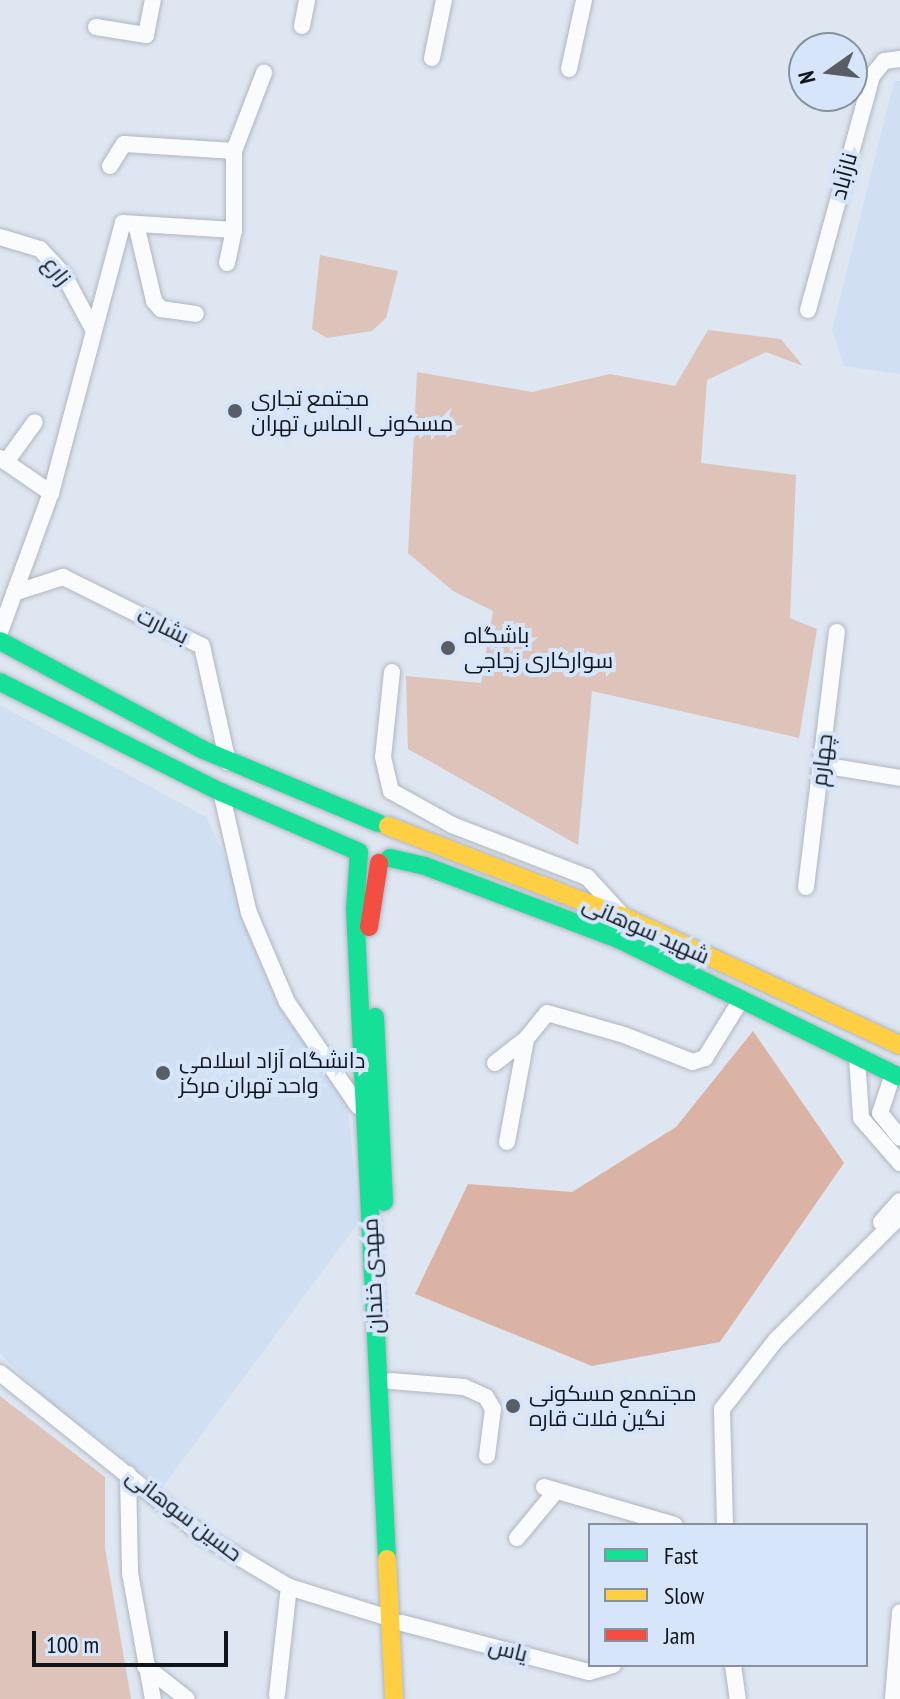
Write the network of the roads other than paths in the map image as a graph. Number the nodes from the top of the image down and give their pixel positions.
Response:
1 (153, 0) edge
2 (307, 0) edge
3 (444, 0) edge
4 (584, 0) edge
5 (302, 26) dead end
6 (96, 27) dead end
7 (432, 58) dead end
8 (900, 59) edge
9 (569, 69) dead end
10 (264, 73) dead end
11 (234, 151) junction
12 (110, 166) dead end
13 (136, 224) junction
14 (234, 230) junction
15 (0, 237) edge
16 (227, 263) dead end
17 (808, 310) dead end
18 (196, 314) dead end
19 (93, 329) junction
20 (35, 422) dead end
21 (3, 460) edge
22 (51, 493) junction
23 (14, 593) junction
24 (0, 632) edge
25 (837, 632) dead end
26 (0, 641) edge
27 (392, 672) dead end
28 (0, 682) edge
29 (228, 762) junction
30 (821, 765) junction
31 (900, 778) edge
32 (221, 792) junction
33 (383, 824) junction
34 (359, 852) junction
35 (385, 861) junction
36 (806, 887) dead end
37 (624, 917) junction
38 (616, 938) junction
39 (741, 1000) junction
40 (526, 1039) junction
41 (900, 1045) edge
42 (857, 1057) junction
43 (495, 1063) dead end
44 (896, 1075) edge
45 (358, 1106) dead end
46 (900, 1138) edge
47 (507, 1142) dead end
48 (900, 1163) edge
49 (900, 1201) edge
50 (900, 1216) edge
51 (825, 1290) junction
52 (0, 1373) edge
53 (391, 1381) junction
54 (487, 1456) dead end
55 (128, 1474) junction
56 (641, 1520) edge
57 (661, 1523) edge
58 (725, 1523) edge
59 (517, 1538) dead end
60 (289, 1587) junction
61 (900, 1612) edge
62 (396, 1621) junction
63 (899, 1633) edge
64 (145, 1666) junction
65 (606, 1667) edge
66 (733, 1667) edge
67 (277, 1695) dead end
68 (153, 1699) edge
69 (187, 1699) edge
70 (394, 1699) edge
71 (406, 1699) edge
72 (738, 1699) edge
73 (893, 1699) edge

1 - 6 street
2 - 5 street
3 - 7 street
4 - 9 street
8 - 17 street, نازآباد
10 - 11 street
11 - 12 street
11 - 14 street
13 - 14 street
13 - 18 street
13 - 19 street
14 - 16 street
15 - 19 street, زارع
19 - 22 street
20 - 21 street
21 - 22 street
22 - 23 street
23 - 24 street
23 - 29 street, بشارت
25 - 30 street, چهارم
26 - 29 main road, شهید سوهانی
27 - 37 street
28 - 32 main road
29 - 33 main road, شهید سوهانی
30 - 31 street
30 - 36 street, چهارم
32 - 34 main road
32 - 45 street
33 - 34 main road
33 - 35 main road, مهدی خندان
33 - 37 main road, شهید سوهانی
34 - 35 main road, شهید سوهانی
34 - 62 main road, مهدی خندان
35 - 38 main road, شهید سوهانی
35 - 53 main road, مهدی خندان
37 - 38 main road
37 - 41 main road, شهید سوهانی
38 - 39 main road, شهید سوهانی
39 - 40 street
39 - 42 main road, شهید سوهانی
40 - 43 street
40 - 47 street
42 - 44 main road, شهید سوهانی
42 - 48 street
44 - 46 street
49 - 51 street
50 - 51 street
51 - 58 street
52 - 55 street, حسین سوهانی
53 - 54 street
53 - 62 main road, مهدی خندان
55 - 60 street, حسین سوهانی
55 - 64 street
56 - 57 street
56 - 59 street
60 - 62 street, حسین سوهانی
60 - 67 street
61 - 63 street
62 - 65 street, یاس
62 - 70 main road, مهدی خندان
62 - 71 main road, مهدی خندان
63 - 73 street
64 - 68 street
64 - 69 street
66 - 72 street

